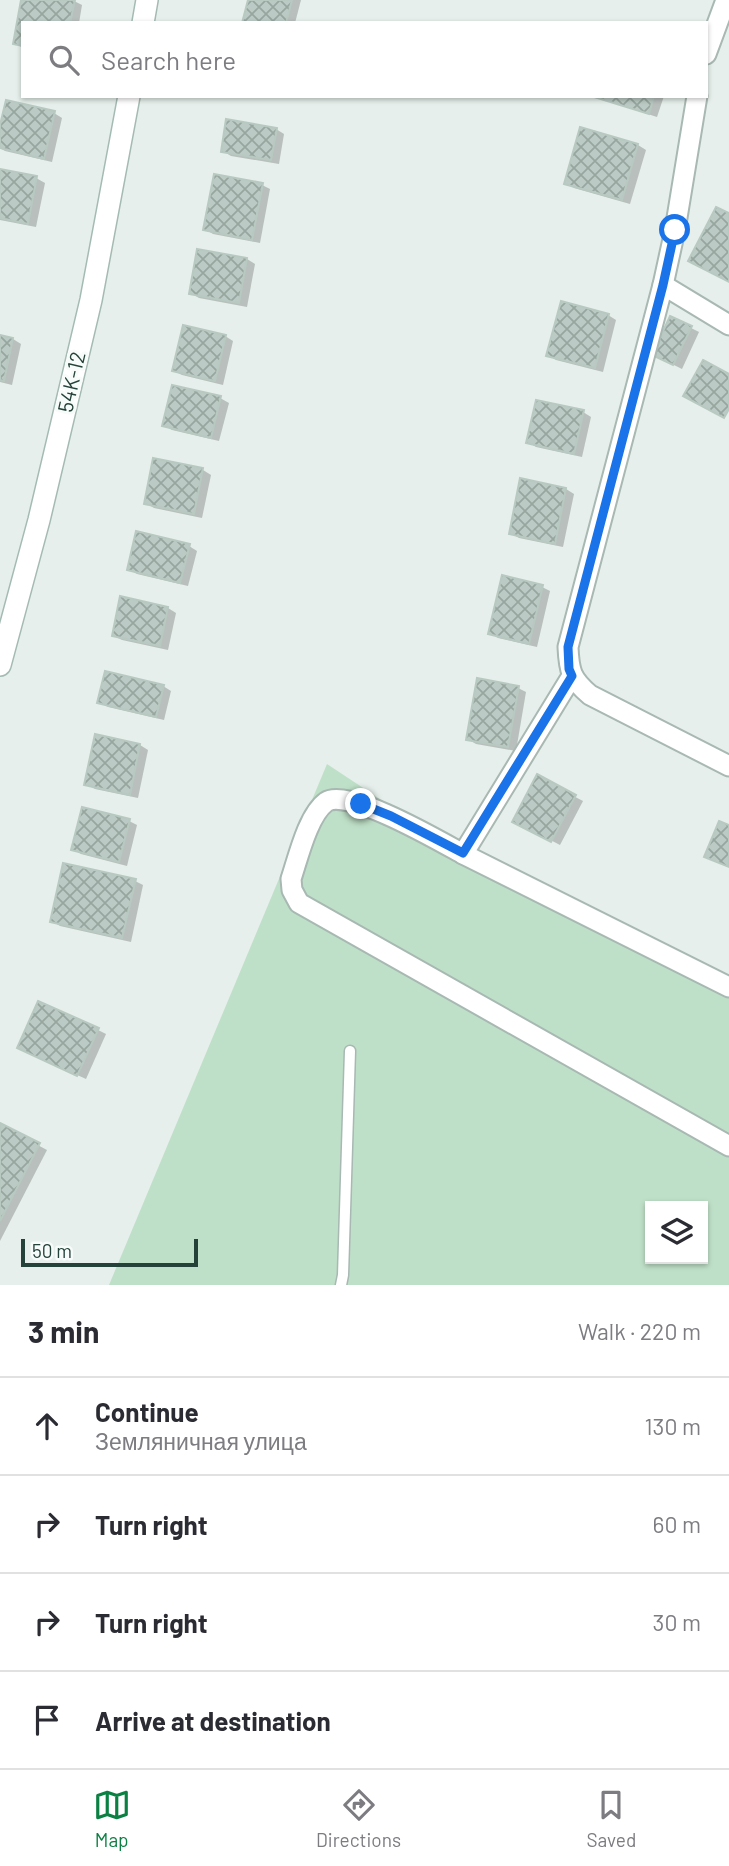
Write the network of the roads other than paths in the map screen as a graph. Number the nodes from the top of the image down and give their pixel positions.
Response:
1 (147, 0) edge
2 (726, 0) edge
3 (143, 21) edge
4 (708, 49) edge
5 (129, 98) edge
6 (697, 98) edge
7 (663, 285) junction
8 (729, 325) edge
9 (0, 665) edge
10 (572, 676) junction
11 (729, 766) edge
12 (463, 853) junction
13 (729, 987) edge
14 (350, 1051) dead end
15 (729, 1146) edge
16 (341, 1285) edge

1 - 3 street
2 - 4 street
5 - 9 street, 54K-12
6 - 7 street
7 - 8 street
7 - 10 street
10 - 11 street
10 - 12 street
12 - 13 street
12 - 15 street
14 - 16 lane

